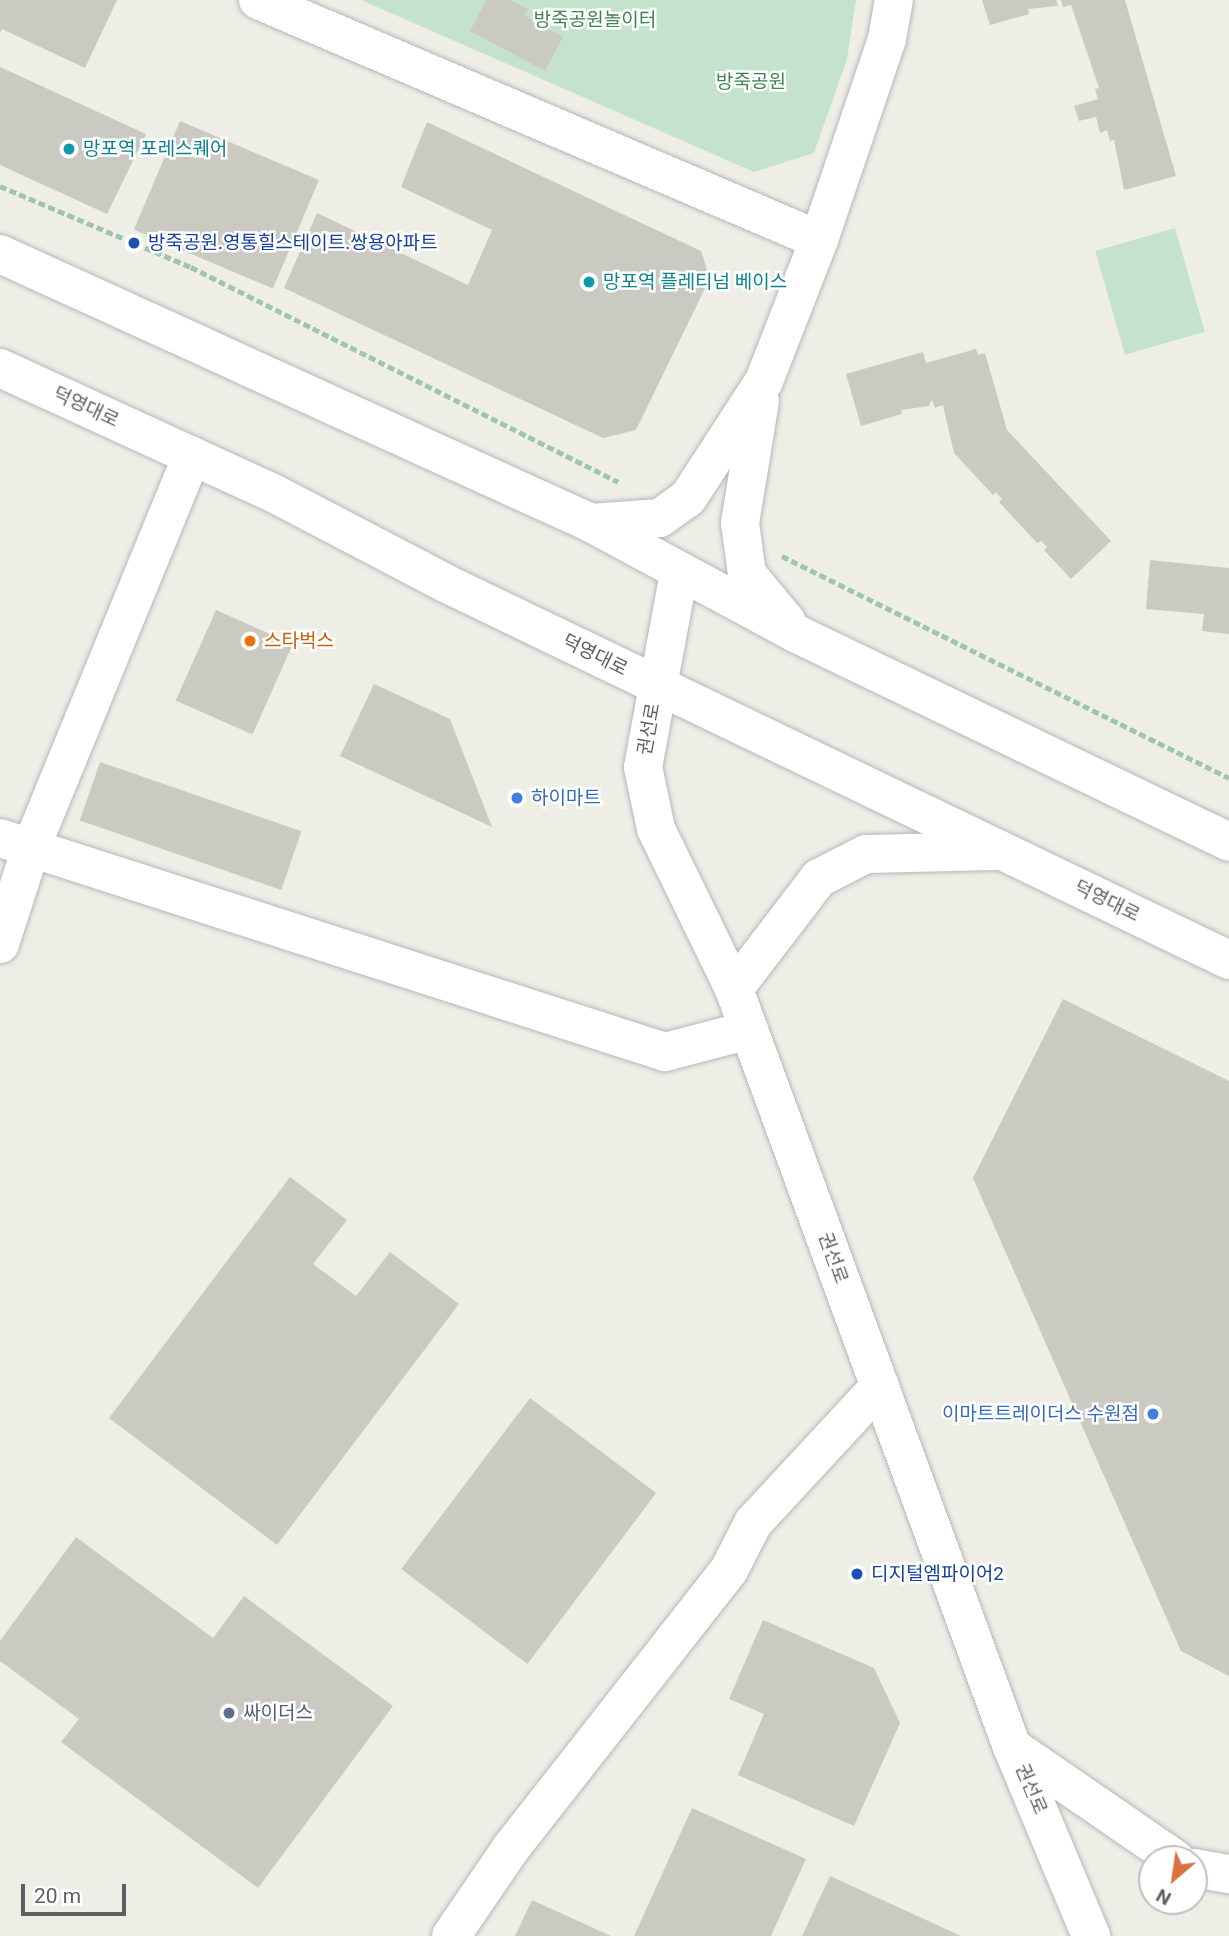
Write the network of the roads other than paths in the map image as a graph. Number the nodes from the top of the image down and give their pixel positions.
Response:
1 (258, 0) edge
2 (894, 0) edge
3 (820, 240) junction
4 (0, 254) edge
5 (0, 368) edge
6 (764, 382) junction
7 (192, 456) junction
8 (591, 523) junction
9 (679, 573) junction
10 (797, 634) junction
11 (657, 685) junction
12 (1229, 842) edge
13 (15, 843) edge
14 (1004, 850) junction
15 (0, 944) edge
16 (1229, 960) edge
17 (734, 989) junction
18 (749, 1030) junction
19 (880, 1386) junction
20 (1012, 1747) junction
21 (1155, 1845) edge
22 (1208, 1870) edge
23 (1229, 1874) edge
24 (451, 1936) edge
25 (1091, 1936) edge

1 - 3 street
2 - 3 street
3 - 6 street
4 - 8 street
5 - 7 street, 덕영대로
6 - 8 street
6 - 10 street
7 - 11 street, 덕영대로
7 - 13 street
8 - 9 street
9 - 10 street
9 - 11 street, 권선로
10 - 12 street
11 - 14 street, 덕영대로
11 - 17 street, 권선로
13 - 15 street
13 - 18 street
14 - 16 street, 덕영대로
14 - 17 street
17 - 18 street, 권선로
18 - 19 street, 권선로
19 - 20 street, 권선로
19 - 24 street
20 - 21 street
20 - 25 street, 권선로
22 - 23 street

